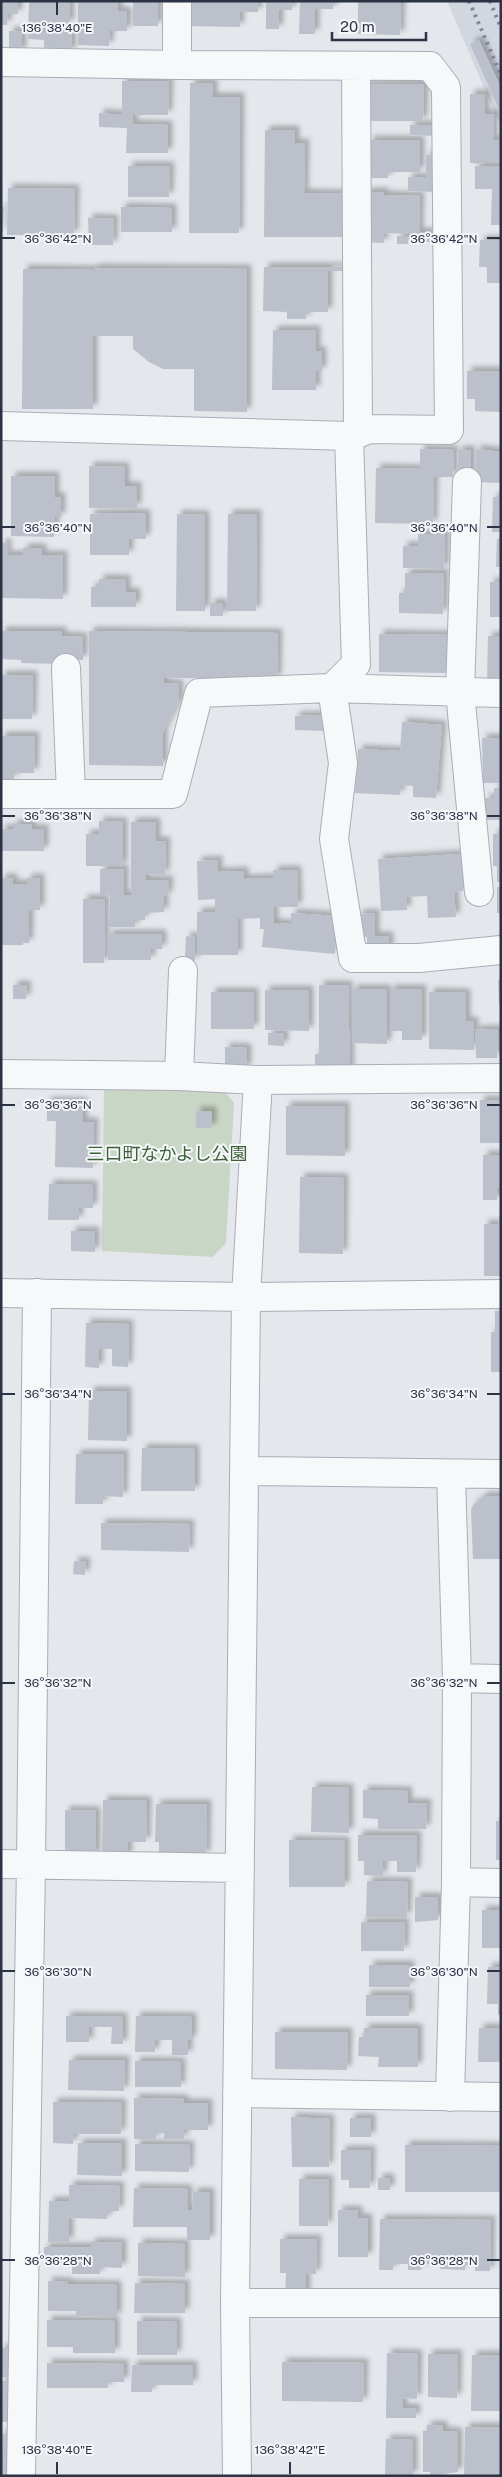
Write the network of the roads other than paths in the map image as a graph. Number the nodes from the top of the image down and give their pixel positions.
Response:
1 (177, 1) edge
2 (1, 62) edge
3 (177, 66) junction
4 (356, 66) junction
5 (1, 426) edge
6 (353, 435) junction
7 (468, 482) dead end
8 (66, 668) dead end
9 (332, 688) junction
10 (460, 692) junction
11 (501, 693) edge
12 (1, 794) edge
13 (71, 794) junction
14 (479, 892) dead end
15 (501, 950) edge
16 (183, 971) dead end
17 (1, 1074) edge
18 (179, 1076) junction
19 (501, 1078) edge
20 (258, 1080) junction
21 (1, 1293) edge
22 (37, 1293) junction
23 (501, 1294) edge
24 (246, 1297) junction
25 (244, 1472) junction
26 (451, 1474) junction
27 (501, 1474) edge
28 (457, 1678) junction
29 (501, 1679) edge
30 (1, 1864) edge
31 (32, 1864) junction
32 (240, 1868) junction
33 (456, 1882) junction
34 (501, 1883) edge
35 (237, 2093) junction
36 (501, 2097) edge
37 (450, 2098) junction
38 (235, 2303) junction
39 (501, 2303) edge
40 (21, 2476) edge
41 (237, 2476) edge

1 - 3 street
2 - 3 street
3 - 4 street
4 - 6 street
4 - 6 street
5 - 6 street
6 - 9 street
7 - 10 street
8 - 13 street
9 - 10 street
9 - 13 street
9 - 15 street
10 - 11 street
10 - 14 street
12 - 13 street
16 - 18 street
17 - 18 street
18 - 20 street
19 - 20 street
20 - 24 street
21 - 22 street
22 - 24 street
22 - 31 street
23 - 24 street
24 - 25 street
25 - 26 street
25 - 32 street
26 - 27 street
26 - 28 street
28 - 29 street
28 - 33 street
30 - 31 street
31 - 32 street
31 - 40 street
32 - 35 street
33 - 34 street
33 - 37 street
35 - 37 street
35 - 38 street
36 - 37 street
38 - 39 street
38 - 41 street

